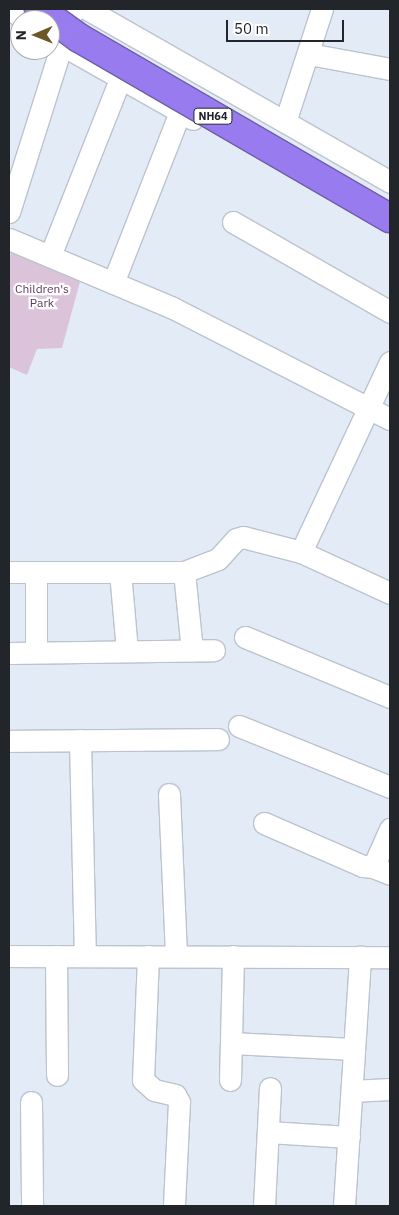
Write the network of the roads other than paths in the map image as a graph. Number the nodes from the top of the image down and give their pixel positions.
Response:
1 (40, 9) edge
2 (61, 9) edge
3 (73, 9) edge
4 (87, 9) edge
5 (320, 9) edge
6 (60, 35) edge
7 (60, 45) edge
8 (309, 54) junction
9 (51, 60) edge
10 (390, 69) edge
11 (120, 79) junction
12 (180, 112) junction
13 (285, 122) junction
14 (390, 182) edge
15 (390, 203) edge
16 (9, 212) edge
17 (390, 218) edge
18 (234, 222) dead end
19 (390, 228) edge
20 (9, 239) edge
21 (50, 256) junction
22 (114, 283) junction
23 (390, 312) edge
24 (390, 362) edge
25 (366, 409) junction
26 (390, 419) edge
27 (300, 552) junction
28 (9, 572) edge
29 (36, 572) junction
30 (120, 572) junction
31 (184, 572) junction
32 (390, 593) edge
33 (245, 636) dead end
34 (214, 650) dead end
35 (127, 651) junction
36 (192, 651) junction
37 (36, 652) junction
38 (9, 653) edge
39 (390, 697) edge
40 (239, 726) dead end
41 (218, 739) dead end
42 (80, 740) junction
43 (9, 741) edge
44 (390, 787) edge
45 (169, 794) dead end
46 (264, 823) dead end
47 (390, 830) edge
48 (382, 870) edge
49 (9, 956) edge
50 (56, 956) junction
51 (85, 956) junction
52 (148, 956) junction
53 (176, 956) junction
54 (233, 956) junction
55 (360, 957) junction
56 (390, 957) edge
57 (231, 1043) junction
58 (354, 1049) junction
59 (57, 1075) dead end
60 (230, 1080) dead end
61 (270, 1088) dead end
62 (390, 1089) edge
63 (352, 1091) junction
64 (31, 1102) dead end
65 (268, 1132) junction
66 (349, 1137) junction
67 (32, 1206) edge
68 (174, 1206) edge
69 (264, 1206) edge
70 (344, 1206) edge

1 - 17 highway, NH64, bridge
2 - 15 highway, NH64
3 - 6 street
4 - 13 street
5 - 8 street
7 - 11 street
8 - 10 street
8 - 13 street
9 - 16 street
11 - 12 street
11 - 21 street
12 - 19 street
12 - 22 street
13 - 14 street
18 - 23 street
20 - 21 street
21 - 22 street
22 - 25 street
24 - 25 street
25 - 26 street
25 - 27 street
27 - 31 street
27 - 32 street
28 - 29 street
29 - 30 street
29 - 37 street
30 - 31 street
30 - 35 street
31 - 36 street
33 - 39 street
34 - 36 street
35 - 36 street
35 - 37 street
37 - 38 street
40 - 44 street
41 - 42 street
42 - 43 street
42 - 51 street
45 - 53 street
46 - 48 street
47 - 48 street
49 - 50 street
50 - 51 street
50 - 59 street
51 - 52 street
52 - 53 street
52 - 68 street
53 - 54 street
54 - 55 street
54 - 57 street
55 - 56 street
55 - 58 street
57 - 58 street
57 - 60 street
58 - 63 street
61 - 65 street
62 - 63 street
63 - 66 street
64 - 67 street
65 - 66 street
65 - 69 street
66 - 70 street

